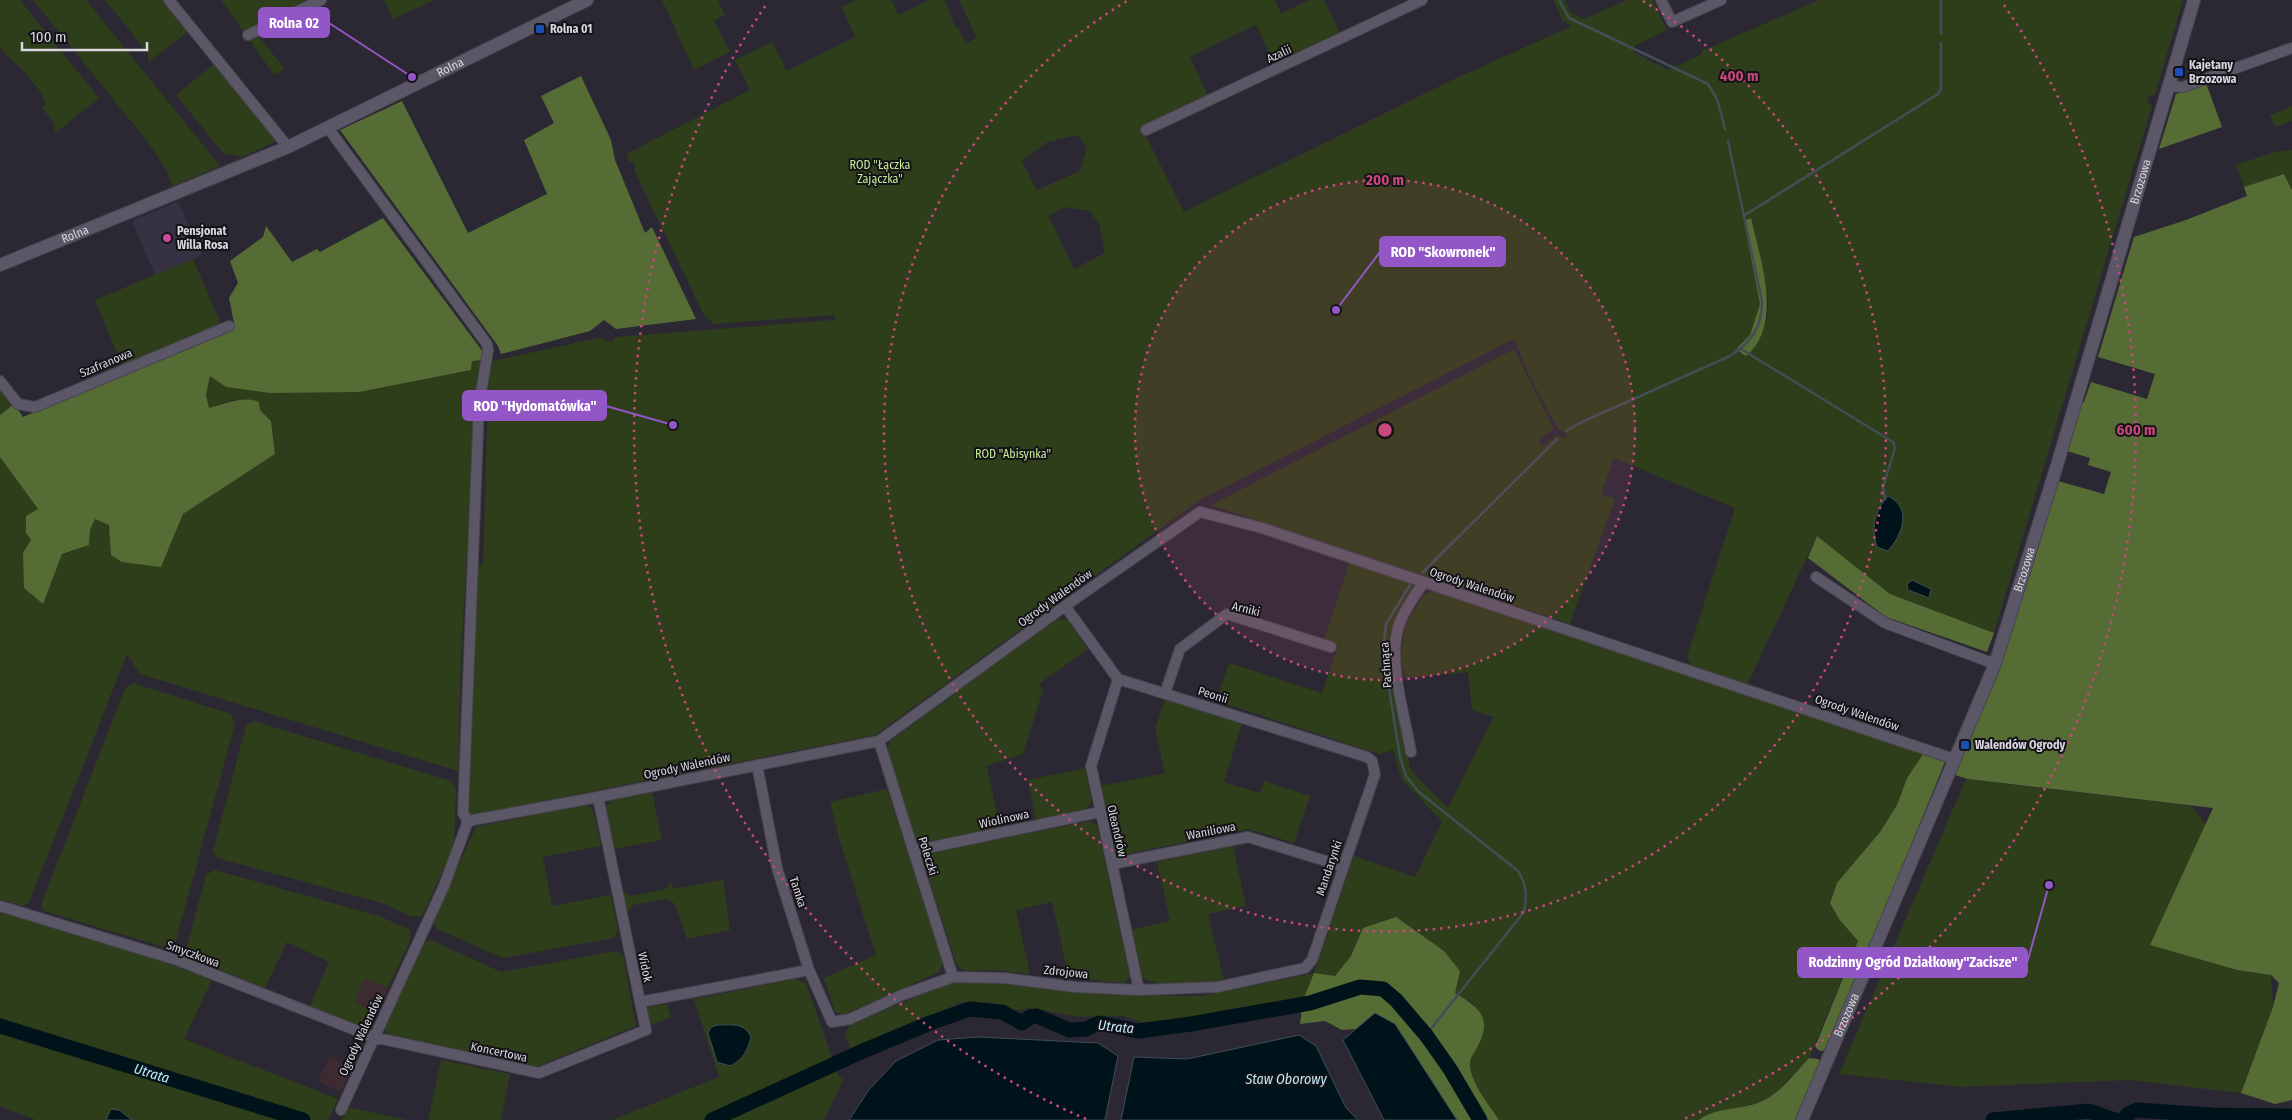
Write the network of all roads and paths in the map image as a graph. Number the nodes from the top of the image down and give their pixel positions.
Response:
1 (169, 0) edge
2 (321, 0) edge
3 (587, 0) edge
4 (1422, 0) edge
5 (1661, 0) edge
6 (1721, 0) edge
7 (2194, 0) edge
8 (248, 35) dead end
9 (2292, 48) edge
10 (2168, 86) junction
11 (328, 128) junction
12 (1146, 130) dead end
13 (288, 147) junction
14 (0, 265) edge
15 (229, 326) dead end
16 (0, 381) edge
17 (1816, 577) dead end
18 (1424, 582) junction
19 (1065, 606) junction
20 (1331, 647) dead end
21 (1995, 664) junction
22 (1118, 679) junction
23 (1165, 693) junction
24 (879, 742) junction
25 (1412, 752) dead end
26 (1954, 759) junction
27 (757, 765) junction
28 (1375, 774) joint
29 (598, 797) junction
30 (1100, 812) junction
31 (468, 821) junction
32 (914, 851) junction
33 (1112, 864) junction
34 (1342, 866) junction
35 (0, 906) edge
36 (1305, 968) joint
37 (810, 970) junction
38 (953, 977) junction
39 (1139, 990) junction
40 (640, 1002) junction
41 (832, 1022) joint
42 (373, 1037) junction
43 (341, 1110) dead end
44 (1802, 1120) edge

1 - 13 street
2 - 8 street
3 - 11 street, Rolna
4 - 12 street, Azalii
5 - 6 street
7 - 10 street, Brzozowa
9 - 10 street
10 - 21 street, Brzozowa
11 - 13 street, Rolna
11 - 31 street
13 - 14 street, Rolna
15 - 16 street, Szafranowa
17 - 21 street
18 - 19 street, Ogrody Walendów
18 - 25 street, Pachnąca
18 - 26 street, Ogrody Walendów
19 - 22 street
19 - 24 street, Ogrody Walendów
20 - 23 street, Arniki
21 - 26 street, Brzozowa
22 - 23 street, Peonii
22 - 30 street, Oleandrów
23 - 28 street, Peonii
24 - 27 street, Ogrody Walendów
24 - 32 street, Poleczki
26 - 44 street, Brzozowa
27 - 29 street, Ogrody Walendów
27 - 37 street, Tamka
28 - 34 street, Mandarynki
29 - 31 street, Ogrody Walendów
29 - 40 street, Widok
30 - 32 street, Wiolinowa
30 - 33 street, Oleandrów
31 - 42 street, Ogrody Walendów
32 - 38 street, Poleczki
33 - 34 street, Waniliowa
33 - 39 street, Oleandrów
34 - 36 street, Mandarynki
35 - 42 street, Smyczkowa
36 - 39 street, Zdrojowa
37 - 40 street, Widok
37 - 41 street, Tamka
38 - 39 street, Zdrojowa
38 - 41 street, Zdrojowa
40 - 42 street, Koncertowa
42 - 43 street, Ogrody Walendów

